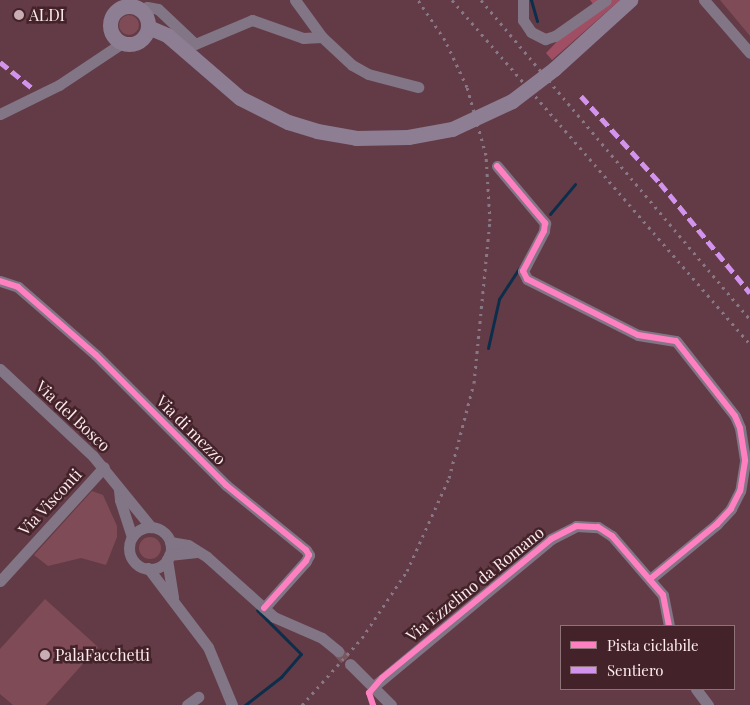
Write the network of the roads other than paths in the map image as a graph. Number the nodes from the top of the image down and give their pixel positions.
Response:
1 (294, 0) edge
2 (523, 0) edge
3 (606, 0) edge
4 (630, 0) edge
5 (704, 0) edge
6 (124, 6) edge
7 (145, 33) junction
8 (322, 37) junction
9 (122, 43) junction
10 (750, 53) edge
11 (418, 87) dead end
12 (0, 114) edge
13 (497, 166) dead end
14 (0, 281) edge
15 (0, 369) edge
16 (104, 468) junction
17 (119, 490) junction
18 (151, 527) junction
19 (132, 537) junction
20 (170, 542) junction
21 (197, 552) junction
22 (168, 557) junction
23 (148, 568) junction
24 (650, 579) junction
25 (0, 581) edge
26 (174, 598) junction
27 (264, 608) junction
28 (669, 625) edge
29 (338, 651) tunnel mouth
30 (350, 664) tunnel mouth
31 (373, 687) junction
32 (697, 690) edge
33 (198, 697) dead end
34 (187, 705) edge
35 (232, 705) edge
36 (390, 705) edge
37 (708, 705) edge

1 - 8 street
2 - 3 street
4 - 7 main road, bridge
5 - 10 street
6 - 7 main road
6 - 8 street
6 - 9 main road
7 - 9 main road
8 - 11 street
9 - 12 street
13 - 24 street
14 - 27 street, Via di mezzo
15 - 16 street, Via del Bosco
16 - 17 street, Via del Bosco
16 - 25 street, Via Visconti
17 - 18 street, Via del Bosco
17 - 19 street, Via del Bosco
18 - 19 street
18 - 20 street
19 - 23 street
20 - 21 street
20 - 22 street
21 - 22 street
21 - 27 street
22 - 23 street
22 - 26 street
23 - 26 street
24 - 28 street, Via Ezzelino da Romano
24 - 31 street, Via Ezzelino da Romano
26 - 35 street
27 - 29 street
30 - 31 street
31 - 36 street
32 - 37 street
33 - 34 street

